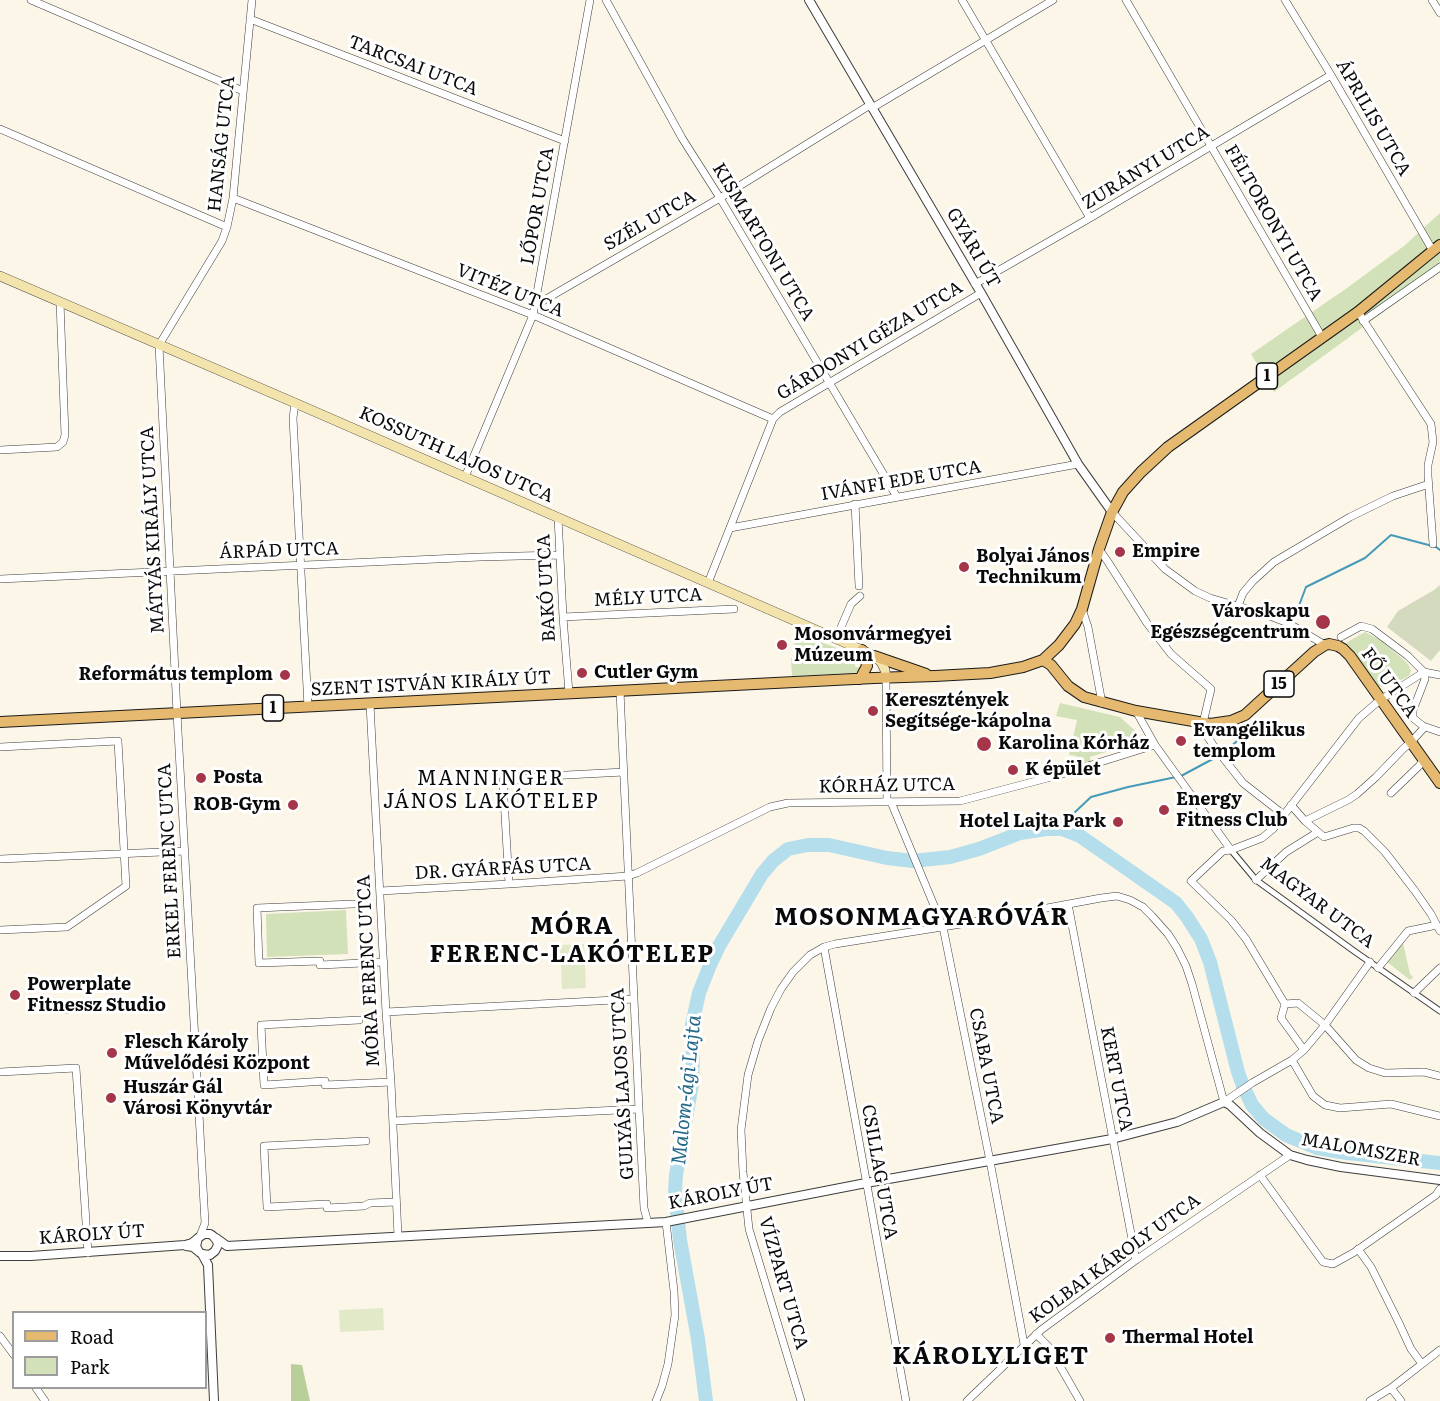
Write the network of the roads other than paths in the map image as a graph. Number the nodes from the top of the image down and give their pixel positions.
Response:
1 (32, 0) edge
2 (252, 0) edge
3 (590, 0) edge
4 (606, 0) edge
5 (809, 0) edge
6 (962, 0) edge
7 (1053, 0) edge
8 (1126, 0) edge
9 (1285, 0) edge
10 (1432, 0) edge
11 (1440, 13) edge
12 (250, 19) junction
13 (986, 40) junction
14 (1331, 75) junction
15 (243, 91) junction
16 (871, 106) junction
17 (0, 129) edge
18 (564, 141) junction
19 (1212, 146) junction
20 (232, 198) junction
21 (720, 198) junction
22 (1090, 218) junction
23 (228, 227) junction
24 (1437, 248) edge
25 (1440, 267) edge
26 (0, 276) edge
27 (975, 284) junction
28 (981, 293) junction
29 (60, 302) junction
30 (536, 304) junction
31 (533, 315) junction
32 (1361, 317) junction
33 (1322, 337) junction
34 (159, 345) junction
35 (830, 382) junction
36 (295, 403) junction
37 (773, 419) junction
38 (0, 450) edge
39 (1078, 464) junction
40 (465, 477) junction
41 (1429, 484) junction
42 (897, 497) junction
43 (855, 504) junction
44 (1112, 512) junction
45 (558, 517) junction
46 (730, 528) junction
47 (1433, 544) dead end
48 (1099, 549) junction
49 (559, 555) junction
50 (301, 566) junction
51 (170, 571) junction
52 (0, 579) edge
53 (708, 583) junction
54 (859, 586) dead end
55 (860, 596) dead end
56 (1238, 606) junction
57 (734, 609) dead end
58 (1082, 609) junction
59 (563, 617) junction
60 (1341, 637) dead end
61 (836, 639) junction
62 (1325, 645) junction
63 (862, 650) junction
64 (874, 656) junction
65 (1043, 660) junction
66 (1424, 672) junction
67 (1440, 675) edge
68 (935, 676) junction
69 (886, 678) junction
70 (860, 679) junction
71 (620, 691) junction
72 (569, 693) junction
73 (1380, 700) junction
74 (1102, 703) junction
75 (370, 704) junction
76 (308, 707) junction
77 (1136, 711) junction
78 (177, 713) junction
79 (0, 722) edge
80 (1203, 723) junction
81 (1423, 726) junction
82 (1440, 732) edge
83 (1411, 742) junction
84 (1155, 746) junction
85 (0, 747) edge
86 (1424, 759) junction
87 (624, 772) junction
88 (1440, 783) edge
89 (1391, 793) dead end
90 (889, 802) junction
91 (1291, 805) junction
92 (1284, 815) junction
93 (1305, 821) junction
94 (1318, 832) junction
95 (1231, 850) junction
96 (185, 851) junction
97 (124, 853) junction
98 (0, 859) edge
99 (628, 876) junction
100 (1256, 879) junction
101 (509, 884) junction
102 (380, 891) junction
103 (352, 904) dead end
104 (1068, 904) junction
105 (943, 927) junction
106 (1439, 928) edge
107 (0, 930) edge
108 (824, 947) junction
109 (384, 962) junction
110 (1370, 962) junction
111 (1378, 968) junction
112 (1440, 968) edge
113 (1414, 993) junction
114 (634, 999) junction
115 (1285, 1004) junction
116 (50, 1008) dead end
117 (67, 1010) dead end
118 (1440, 1011) edge
119 (386, 1012) junction
120 (359, 1020) dead end
121 (1325, 1025) junction
122 (1304, 1050) junction
123 (1292, 1060) junction
124 (0, 1072) edge
125 (1440, 1076) edge
126 (391, 1082) junction
127 (1224, 1102) junction
128 (639, 1108) junction
129 (1440, 1116) edge
130 (393, 1121) junction
131 (1112, 1139) junction
132 (366, 1141) dead end
133 (1290, 1155) junction
134 (990, 1161) junction
135 (1260, 1176) junction
136 (1440, 1180) edge
137 (866, 1183) junction
138 (1440, 1189) edge
139 (396, 1202) junction
140 (746, 1206) junction
141 (669, 1222) junction
142 (205, 1223) junction
143 (648, 1223) junction
144 (398, 1236) junction
145 (199, 1237) junction
146 (214, 1237) junction
147 (185, 1245) junction
148 (227, 1246) junction
149 (1356, 1251) junction
150 (214, 1252) junction
151 (88, 1253) junction
152 (201, 1253) junction
153 (0, 1256) edge
154 (1136, 1260) junction
155 (208, 1265) junction
156 (1036, 1334) junction
157 (0, 1336) edge
158 (1024, 1344) junction
159 (1440, 1350) edge
160 (12, 1352) edge
161 (1422, 1364) junction
162 (1391, 1388) junction
163 (971, 1400) edge
164 (214, 1401) edge
165 (656, 1401) edge
166 (801, 1401) edge
167 (906, 1401) edge
168 (1080, 1401) edge
169 (1370, 1401) edge
170 (1401, 1401) edge

1 - 15 street
2 - 12 street, HANSÁG UTCA
3 - 18 street, LŐPOR UTCA
4 - 21 street, KISMARTONI UTCA
5 - 16 street, GYÁRI ÚT
6 - 13 street
7 - 13 street, SZÉL UTCA
8 - 19 street, FÉLTORONYI UTCA
9 - 14 street, ÁPRILIS UTCA
10 - 11 street
12 - 15 street, HANSÁG UTCA
12 - 18 street, TARCSAI UTCA
13 - 16 street, SZÉL UTCA
13 - 22 street
14 - 19 street, ZURÁNYI UTCA
14 - 24 street, ÁPRILIS UTCA
15 - 20 street, HANSÁG UTCA
16 - 21 street, SZÉL UTCA
16 - 27 street, GYÁRI ÚT
17 - 23 street
18 - 30 street, LŐPOR UTCA
19 - 22 street, ZURÁNYI UTCA
19 - 33 street, FÉLTORONYI UTCA
20 - 23 street, HANSÁG UTCA
20 - 31 street, VITÉZ UTCA
21 - 30 street, SZÉL UTCA
21 - 35 street, KISMARTONI UTCA
22 - 27 street, ZURÁNYI UTCA
23 - 34 street, HANSÁG UTCA
24 - 32 main road, 1
25 - 32 street
26 - 29 main road, KOSSUTH LAJOS UTCA
27 - 28 street, GYÁRI ÚT
28 - 35 street, GÁRDONYI GÉZA UTCA
28 - 39 street, GYÁRI ÚT
29 - 34 main road, KOSSUTH LAJOS UTCA
29 - 38 street
30 - 31 street, LŐPOR UTCA
31 - 37 street, VITÉZ UTCA
31 - 40 street, LŐPOR UTCA
32 - 33 main road, 1
32 - 41 street
33 - 44 main road, 1
34 - 36 main road, KOSSUTH LAJOS UTCA
34 - 51 street, MÁTYÁS KIRÁLY UTCA
35 - 37 street, GÁRDONYI GÉZA UTCA
35 - 42 street, KISMARTONI UTCA
36 - 40 main road, KOSSUTH LAJOS UTCA
36 - 50 street
37 - 46 street, GÁRDONYI GÉZA UTCA
39 - 42 street, IVÁNFI EDE UTCA
39 - 44 street, GYÁRI ÚT
40 - 45 main road, KOSSUTH LAJOS UTCA
41 - 47 street
41 - 56 street
42 - 43 street, IVÁNFI EDE UTCA
43 - 46 street, IVÁNFI EDE UTCA
43 - 54 street
44 - 48 main road, 1
44 - 56 street
45 - 49 street, BAKÓ UTCA
45 - 53 main road, KOSSUTH LAJOS UTCA
46 - 53 street, GÁRDONYI GÉZA UTCA
48 - 58 main road, 1
48 - 80 street
49 - 50 street, ÁRPÁD UTCA
49 - 59 street, BAKÓ UTCA
50 - 51 street, ÁRPÁD UTCA
50 - 76 street
51 - 52 street, ÁRPÁD UTCA
51 - 78 street, MÁTYÁS KIRÁLY UTCA
53 - 61 main road, KOSSUTH LAJOS UTCA
55 - 61 street
56 - 62 street
57 - 59 street, MÉLY UTCA
58 - 65 main road, 1
58 - 74 street
59 - 72 street, BAKÓ UTCA
60 - 66 street
61 - 63 main road, KOSSUTH LAJOS UTCA
62 - 73 main road, FŐ UTCA
62 - 80 main road, 15
63 - 64 main road, KOSSUTH LAJOS UTCA
63 - 70 main road
64 - 68 main road
64 - 69 main road
65 - 68 main road, 1
65 - 74 main road, 15
66 - 67 street
66 - 73 street
66 - 81 street
68 - 69 main road, SZENT ISTVÁN KIRÁLY ÚT / 1
69 - 70 main road, SZENT ISTVÁN KIRÁLY ÚT / 1
69 - 90 street, CSABA UTCA
70 - 71 main road, SZENT ISTVÁN KIRÁLY ÚT / 1
71 - 72 main road, SZENT ISTVÁN KIRÁLY ÚT / 1
71 - 87 street, GULYÁS LAJOS UTCA
72 - 75 main road, SZENT ISTVÁN KIRÁLY ÚT / 1
73 - 83 main road, FŐ UTCA
73 - 91 street
74 - 77 main road, 15
75 - 76 main road, SZENT ISTVÁN KIRÁLY ÚT / 1
75 - 102 street, MÓRA FERENC UTCA
76 - 78 main road, SZENT ISTVÁN KIRÁLY ÚT / 1
77 - 80 main road, 15
77 - 84 street, MAGYAR UTCA
78 - 79 main road, SZENT ISTVÁN KIRÁLY ÚT / 1
78 - 96 street, ERKEL FERENC UTCA
80 - 92 street
81 - 82 street
81 - 83 street
83 - 86 main road, FŐ UTCA
83 - 93 street
84 - 90 street, KÓRHÁZ UTCA
84 - 95 street, MAGYAR UTCA
85 - 97 street
86 - 88 main road, FŐ UTCA
86 - 89 street
87 - 99 street, GULYÁS LAJOS UTCA
87 - 101 street
90 - 99 street, KÓRHÁZ UTCA
90 - 105 street, CSABA UTCA
91 - 92 street
91 - 93 street
92 - 95 street
93 - 94 street
94 - 100 street
94 - 106 street
95 - 100 street, MAGYAR UTCA
95 - 115 street
96 - 97 street
96 - 142 street, ERKEL FERENC UTCA
97 - 98 street
97 - 107 street
99 - 101 street, DR. GYÁRFÁS UTCA
99 - 114 street, GULYÁS LAJOS UTCA
100 - 110 street, MAGYAR UTCA
101 - 102 street, DR. GYÁRFÁS UTCA
102 - 109 street, MÓRA FERENC UTCA
103 - 109 street
104 - 105 street, VÍZPART UTCA
104 - 127 street, VÍZPART UTCA
104 - 131 street, KERT UTCA
105 - 108 street, VÍZPART UTCA
105 - 134 street, CSABA UTCA
106 - 111 street
108 - 137 street, CSILLAG UTCA
108 - 140 street, VÍZPART UTCA
109 - 119 street, MÓRA FERENC UTCA
110 - 111 street, MAGYAR UTCA
110 - 121 street
111 - 113 street, MAGYAR UTCA
112 - 113 street
113 - 118 street, MAGYAR UTCA
114 - 119 street
114 - 128 street, GULYÁS LAJOS UTCA
115 - 121 street
115 - 122 street
116 - 117 street
119 - 126 street, MÓRA FERENC UTCA
120 - 126 street
121 - 122 street
121 - 125 street
122 - 123 street
123 - 127 street
123 - 129 street
124 - 151 street
126 - 130 street, MÓRA FERENC UTCA
127 - 131 street, KÁROLY ÚT
127 - 133 street, MALOMSZER
128 - 130 street
128 - 143 street, GULYÁS LAJOS UTCA
130 - 139 street, MÓRA FERENC UTCA
131 - 134 street, KÁROLY ÚT
131 - 154 street, KERT UTCA
132 - 139 street
133 - 135 street, KOLBAI KÁROLY UTCA
133 - 136 street, MALOMSZER
134 - 137 street, KÁROLY ÚT
134 - 158 street, CSABA UTCA
135 - 149 street
135 - 154 street, KOLBAI KÁROLY UTCA
137 - 140 street, KÁROLY ÚT
137 - 167 street, CSILLAG UTCA
138 - 149 street
139 - 144 street, MÓRA FERENC UTCA
140 - 141 street, KÁROLY ÚT
140 - 166 street, VÍZPART UTCA
141 - 143 street, KÁROLY ÚT
141 - 165 street
142 - 145 street, ERKEL FERENC UTCA
142 - 146 street, ERKEL FERENC UTCA
143 - 144 street, KÁROLY ÚT
144 - 148 street, KÁROLY ÚT
145 - 146 street
145 - 147 street, KÁROLY ÚT
145 - 152 street
146 - 148 street
146 - 150 street
147 - 151 street, KÁROLY ÚT
147 - 152 street
148 - 150 street, KÁROLY ÚT
149 - 161 street
150 - 152 street
150 - 155 street
151 - 153 street, KÁROLY ÚT
152 - 155 street
154 - 156 street, KOLBAI KÁROLY UTCA
155 - 164 street
156 - 158 street, KOLBAI KÁROLY UTCA
156 - 168 street
157 - 160 street
158 - 163 street, KOLBAI KÁROLY UTCA
159 - 161 street
161 - 162 street
162 - 169 street
162 - 170 street

